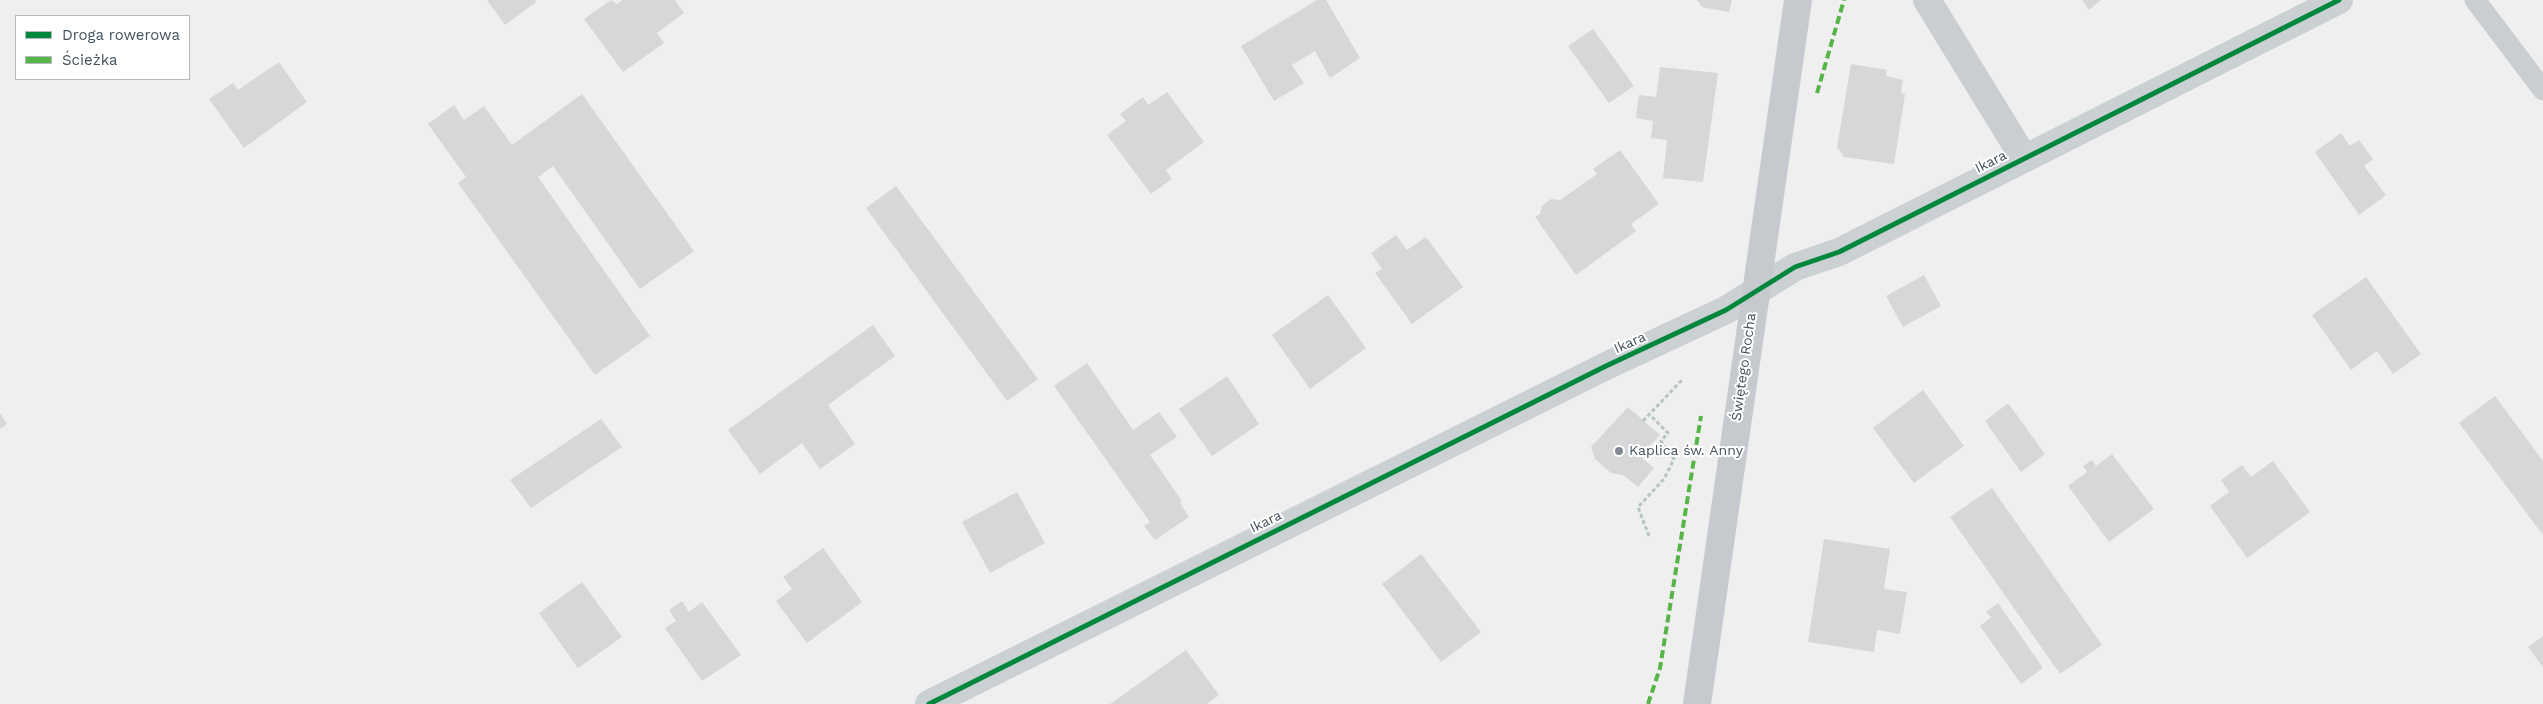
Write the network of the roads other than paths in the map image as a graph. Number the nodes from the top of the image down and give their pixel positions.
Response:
1 (1798, 0) edge
2 (1927, 0) edge
3 (2339, 0) edge
4 (2475, 0) edge
5 (2543, 90) edge
6 (2024, 158) junction
7 (1756, 292) junction
8 (929, 704) edge
9 (1697, 704) edge

1 - 7 main road, Świętego Rocha
2 - 6 street
3 - 6 street, Ikara
4 - 5 lane
6 - 7 street, Ikara
7 - 8 street, Ikara
7 - 9 main road, Świętego Rocha

